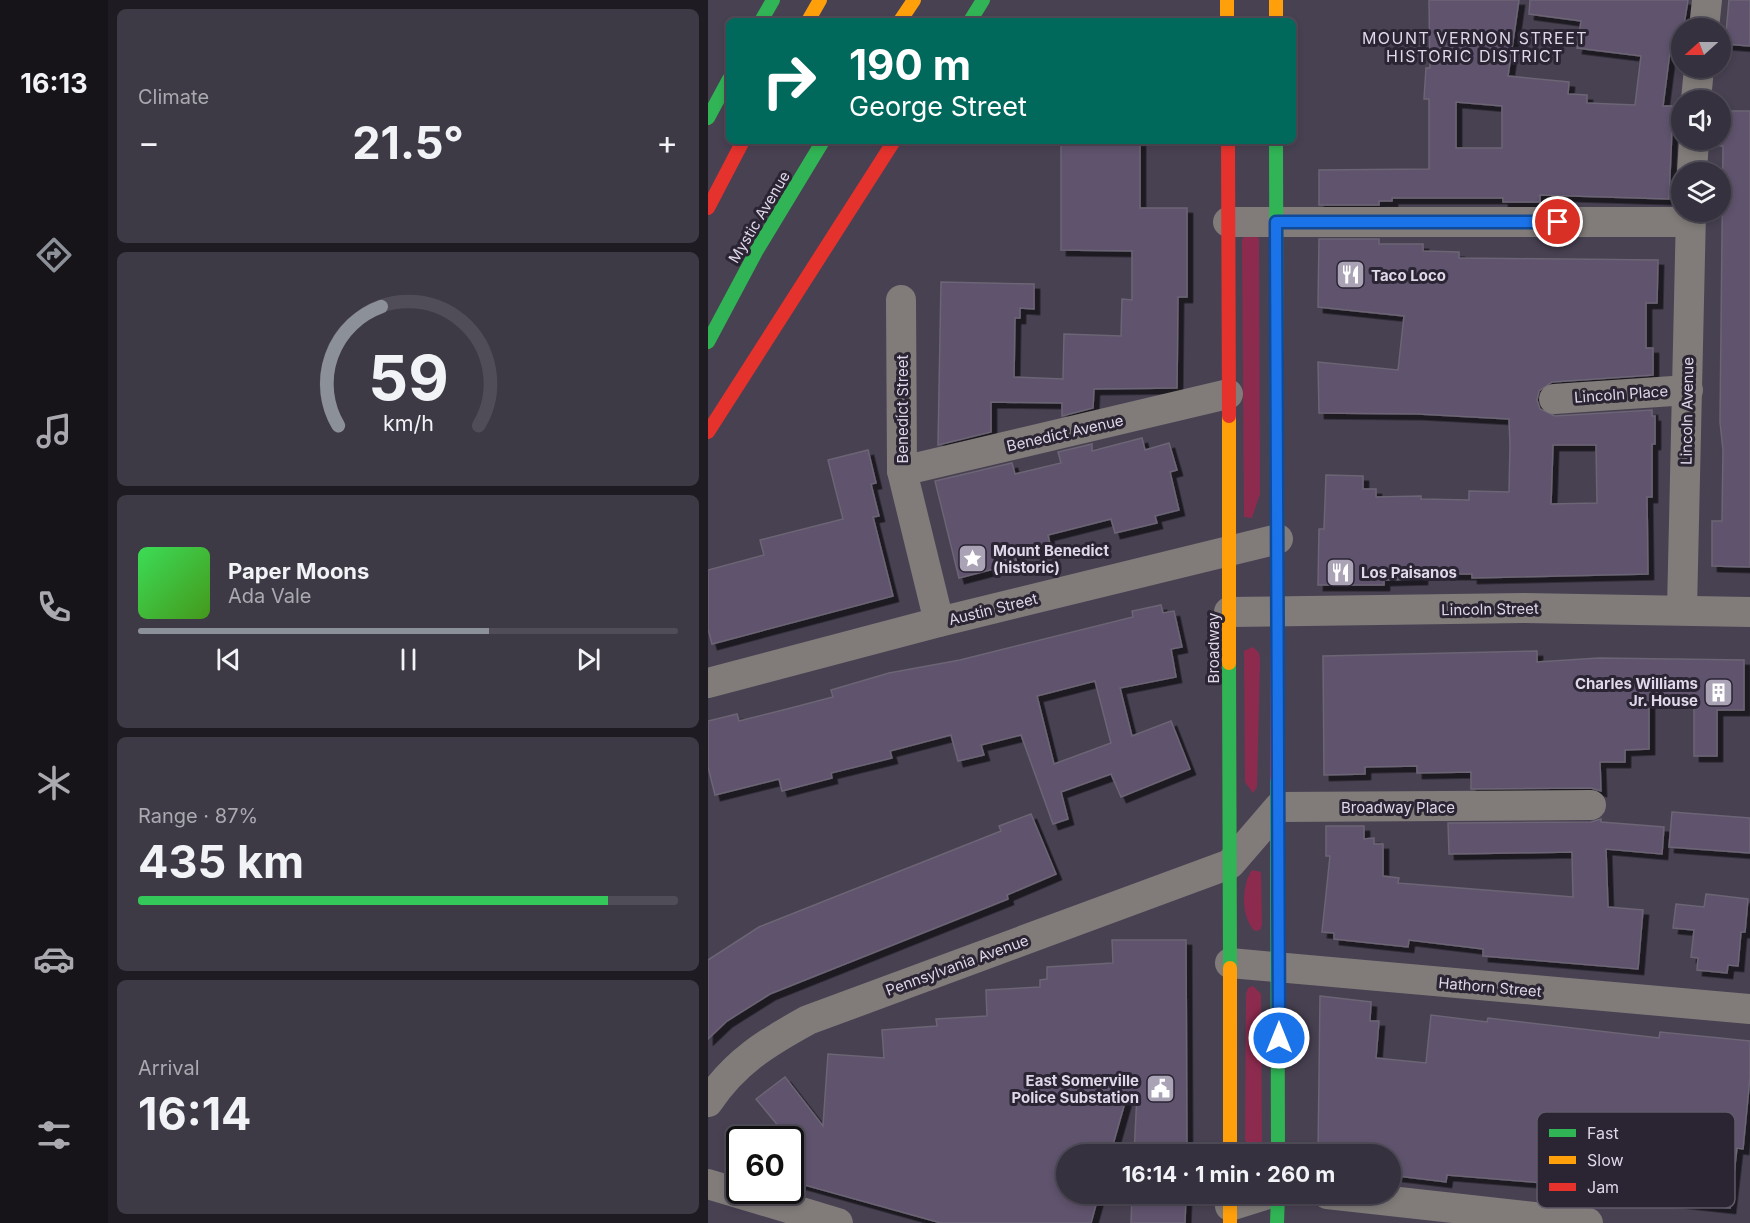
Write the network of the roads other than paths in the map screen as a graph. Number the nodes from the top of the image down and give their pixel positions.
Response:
1 (773, 0) edge
2 (820, 0) edge
3 (914, 0) edge
4 (964, 0) edge
5 (984, 0) edge
6 (1227, 0) edge
7 (1276, 0) edge
8 (1707, 0) edge
9 (763, 18) edge
10 (810, 18) edge
11 (901, 18) edge
12 (961, 18) edge
13 (972, 18) edge
14 (1227, 18) edge
15 (1276, 18) edge
16 (1705, 18) edge
17 (726, 85) edge
18 (708, 118) edge
19 (741, 144) edge
20 (821, 144) edge
21 (892, 144) edge
22 (1228, 144) edge
23 (1276, 144) edge
24 (708, 208) edge
25 (1671, 217) edge
26 (1228, 222) junction
27 (1276, 222) junction
28 (1691, 222) edge
29 (901, 300) dead end
30 (708, 342) edge
31 (1688, 390) junction
32 (1228, 394) junction
33 (1554, 399) dead end
34 (708, 432) edge
35 (902, 471) junction
36 (1278, 539) junction
37 (1228, 550) junction
38 (1683, 610) junction
39 (1279, 611) junction
40 (1229, 612) junction
41 (1750, 612) edge
42 (939, 622) junction
43 (708, 683) edge
44 (1591, 805) dead end
45 (1279, 807) junction
46 (1230, 864) junction
47 (1230, 963) junction
48 (1279, 967) junction
49 (1750, 1009) edge
50 (708, 1102) edge
51 (1230, 1144) edge
52 (1278, 1144) edge
53 (708, 1184) edge
54 (1401, 1202) edge
55 (1278, 1204) edge
56 (838, 1223) edge
57 (1277, 1223) edge
58 (1588, 1223) edge

1 - 9 main road
2 - 10 main road
3 - 11 main road
4 - 12 main road
5 - 13 main road
6 - 14 main road
7 - 15 main road
8 - 16 street
17 - 18 main road
19 - 24 main road
20 - 30 main road, Mystic Avenue
21 - 34 main road
22 - 26 main road, Broadway
23 - 27 main road
25 - 27 street
26 - 27 street
26 - 32 main road, Broadway
27 - 36 main road
28 - 31 street, Lincoln Avenue
29 - 35 street, Benedict Street
31 - 33 street, Lincoln Place
31 - 38 street, Lincoln Avenue
32 - 35 street, Benedict Avenue
32 - 37 main road, Broadway
35 - 42 street, Benedict Street
36 - 37 street, Austin Street
36 - 39 main road
37 - 40 main road, Broadway
37 - 42 street, Austin Street
38 - 39 street, Lincoln Street
38 - 41 street, Lincoln Street
39 - 40 street, Lincoln Street
39 - 45 main road
40 - 46 main road, Broadway
42 - 43 street, Austin Street
44 - 45 street, Broadway Place
45 - 46 street
45 - 48 main road
46 - 47 main road, Broadway
46 - 50 street, Pennsylvania Avenue
47 - 48 street, Hathorn Street
47 - 51 main road, Broadway
48 - 49 street, Hathorn Street
48 - 52 main road
53 - 56 street
54 - 58 street
55 - 57 main road

